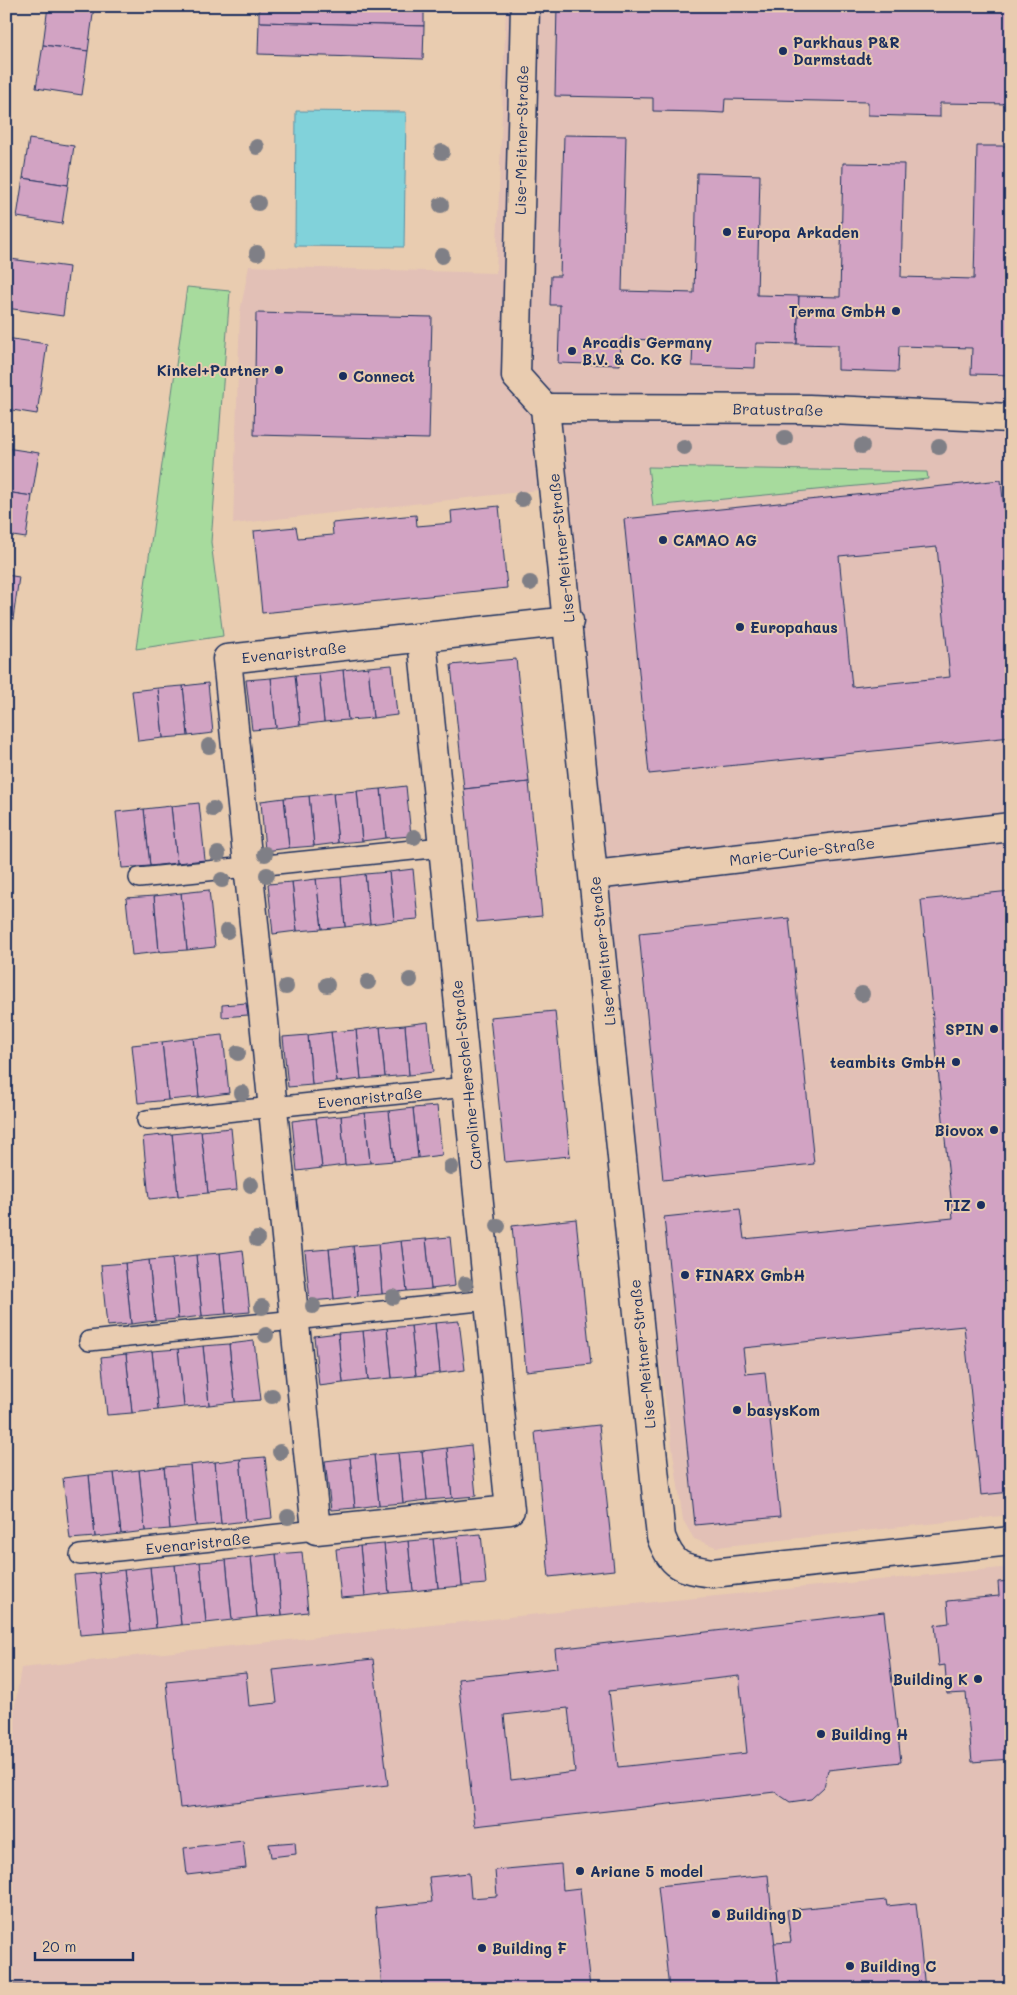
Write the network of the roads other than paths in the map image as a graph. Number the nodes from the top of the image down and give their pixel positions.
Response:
1 (525, 6) edge
2 (545, 408) junction
3 (1011, 418) edge
4 (568, 621) junction
5 (422, 639) junction
6 (1011, 827) edge
7 (442, 847) junction
8 (248, 867) junction
9 (594, 874) junction
10 (139, 878) dead end
11 (467, 1087) junction
12 (273, 1107) junction
13 (146, 1120) dead end
14 (489, 1300) junction
15 (294, 1320) junction
16 (89, 1341) dead end
17 (510, 1510) joint
18 (316, 1530) junction
19 (1011, 1541) edge
20 (80, 1555) dead end

1 - 2 street, Lise-Meitner-Straße
2 - 3 street, Bratustraße
2 - 4 street, Lise-Meitner-Straße
4 - 5 street, Evenaristraße
4 - 9 street, Lise-Meitner-Straße
5 - 7 street, Caroline-Herschel-Straße
5 - 8 street, Evenaristraße
6 - 9 street, Marie-Curie-Straße
7 - 8 lane
7 - 11 street, Caroline-Herschel-Straße
8 - 10 lane
8 - 12 street, Evenaristraße
9 - 19 street, Lise-Meitner-Straße
11 - 12 lane, Evenaristraße
11 - 14 street, Caroline-Herschel-Straße
12 - 13 lane, Evenaristraße
12 - 15 street, Evenaristraße
14 - 15 lane
14 - 17 street, Caroline-Herschel-Straße
15 - 16 lane
15 - 18 street, Evenaristraße
17 - 18 street, Evenaristraße
18 - 20 lane, Evenaristraße

